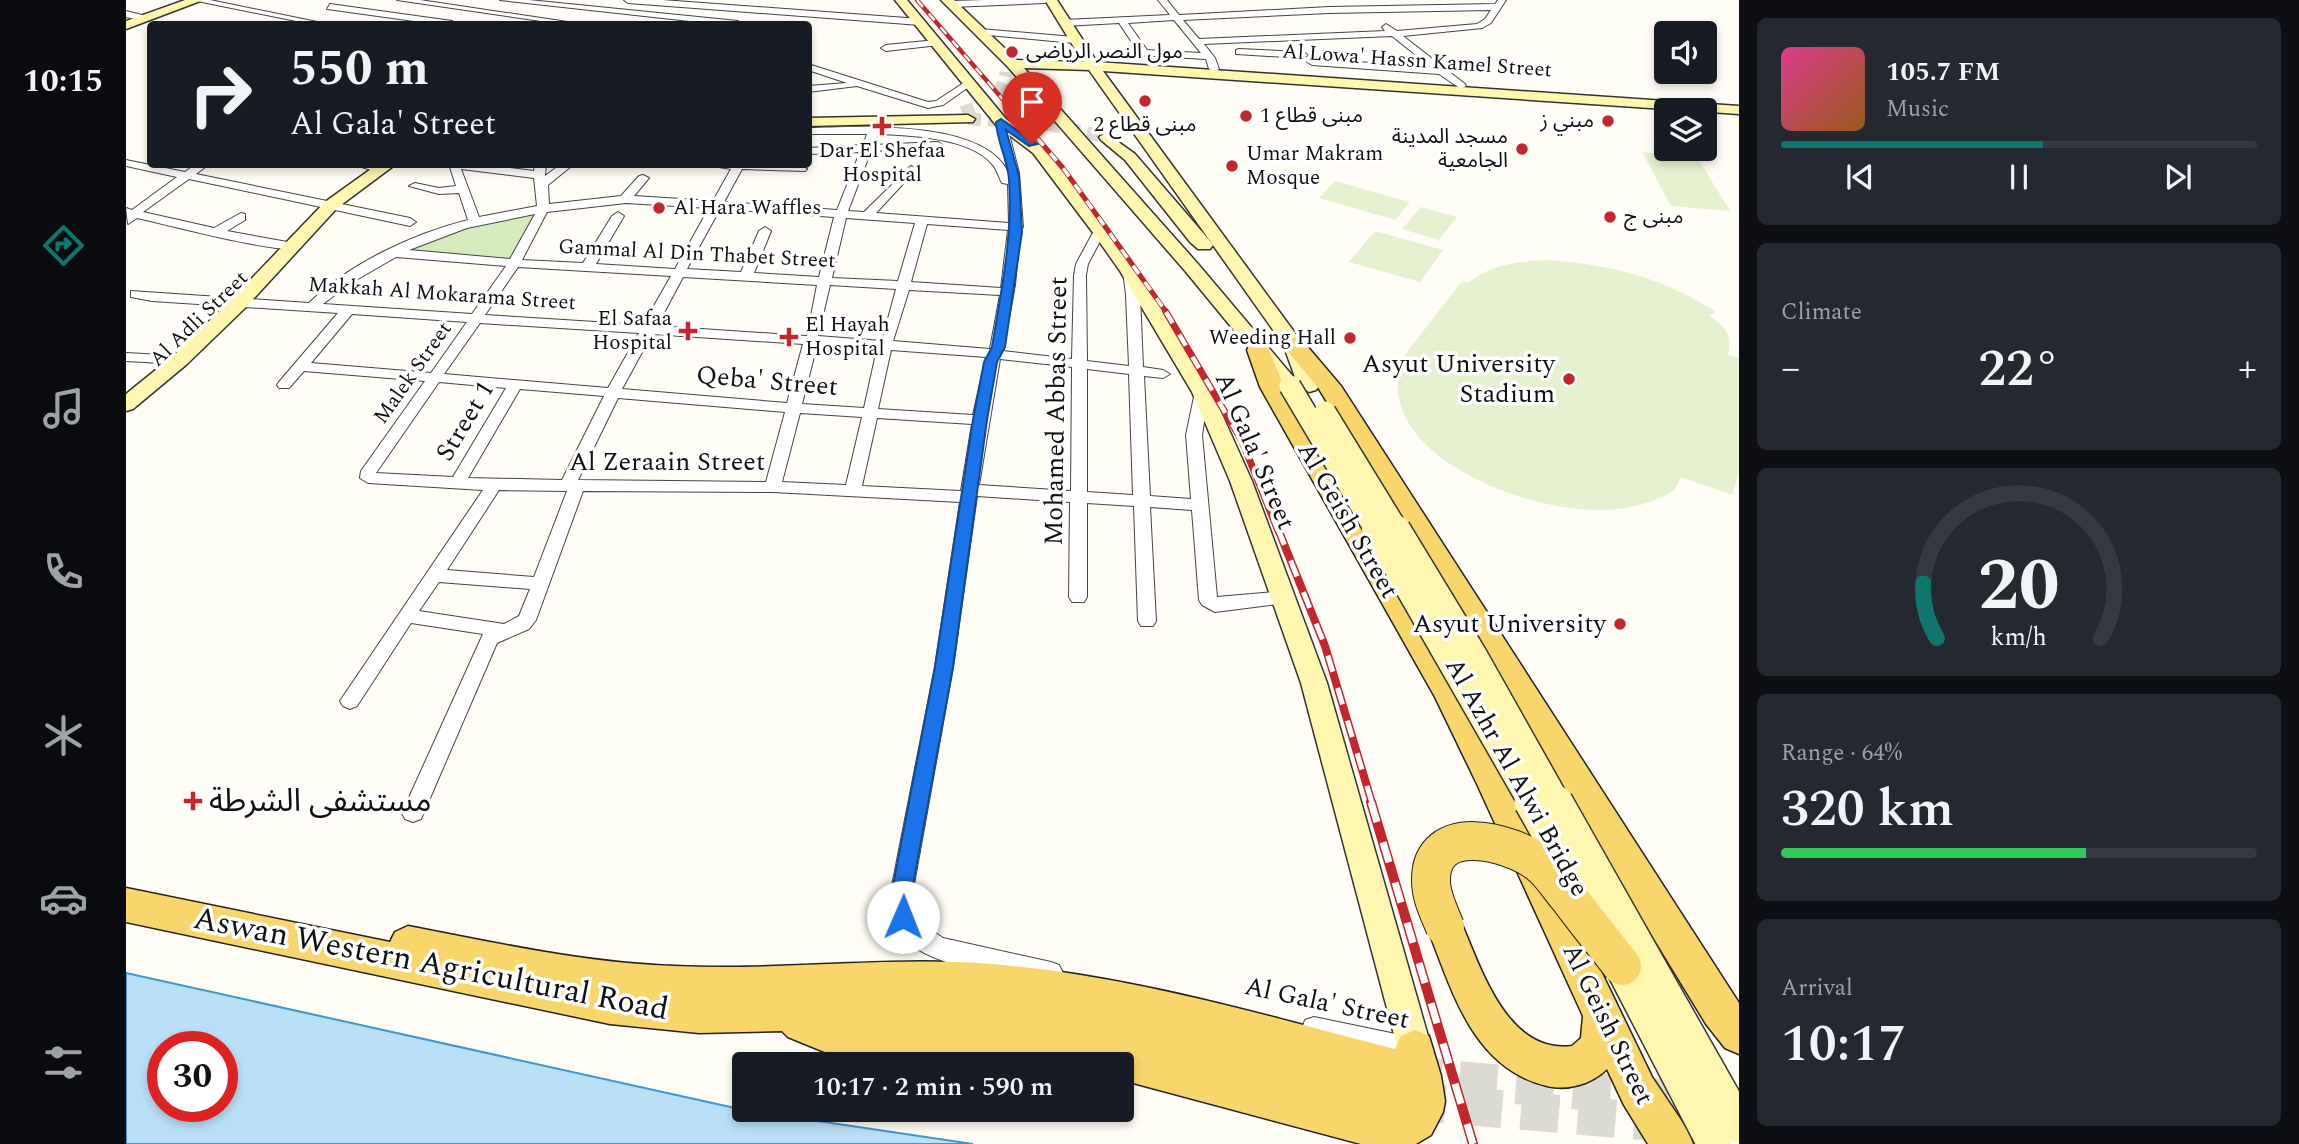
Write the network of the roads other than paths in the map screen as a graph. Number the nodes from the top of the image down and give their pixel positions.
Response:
1 (188, 0) edge
2 (196, 0) edge
3 (371, 0) edge
4 (401, 0) edge
5 (475, 0) edge
6 (504, 0) edge
7 (628, 0) edge
8 (634, 0) edge
9 (801, 0) edge
10 (901, 0) edge
11 (1045, 0) edge
12 (1051, 0) edge
13 (1162, 0) edge
14 (1351, 0) edge
15 (946, 1) edge
16 (554, 2) edge
17 (705, 3) edge
18 (1500, 3) edge
19 (756, 4) edge
20 (330, 7) dead end
21 (457, 8) junction
22 (351, 10) junction
23 (1364, 10) junction
24 (617, 12) junction
25 (793, 12) junction
26 (133, 15) edge
27 (830, 15) junction
28 (528, 17) junction
29 (607, 18) dead end
30 (1177, 18) junction
31 (1122, 20) junction
32 (306, 21) edge
33 (328, 21) edge
34 (414, 21) edge
35 (429, 21) edge
36 (521, 21) edge
37 (556, 21) edge
38 (676, 21) edge
39 (684, 21) edge
40 (738, 21) edge
41 (920, 22) junction
42 (126, 23) edge
43 (1064, 23) junction
44 (819, 29) dead end
45 (980, 32) junction
46 (1395, 34) junction
47 (1296, 37) junction
48 (1074, 40) junction
49 (1197, 42) junction
50 (936, 43) junction
51 (886, 48) dead end
52 (1119, 52) dead end
53 (1239, 52) dead end
54 (1385, 52) dead end
55 (1144, 53) junction
56 (1303, 55) junction
57 (1089, 61) junction
58 (1211, 62) junction
59 (1010, 66) junction
60 (1405, 68) junction
61 (1315, 69) junction
62 (812, 71) edge
63 (1442, 71) junction
64 (863, 84) junction
65 (968, 84) junction
66 (1397, 84) junction
67 (1461, 86) junction
68 (812, 89) edge
69 (1514, 92) junction
70 (1739, 104) edge
71 (1739, 110) edge
72 (965, 118) tunnel mouth
73 (812, 126) edge
74 (812, 126) edge
75 (874, 130) junction
76 (996, 135) junction
77 (962, 144) junction
78 (868, 147) junction
79 (812, 150) edge
80 (126, 163) edge
81 (147, 167) edge
82 (149, 168) edge
83 (198, 168) edge
84 (384, 168) edge
85 (455, 168) edge
86 (483, 168) edge
87 (558, 168) edge
88 (736, 168) edge
89 (785, 168) edge
90 (801, 169) dead end
91 (911, 169) dead end
92 (541, 174) edge
93 (187, 176) junction
94 (643, 178) dead end
95 (415, 186) dead end
96 (463, 189) junction
97 (625, 199) junction
98 (331, 205) junction
99 (715, 205) junction
100 (543, 209) junction
101 (841, 213) junction
102 (868, 215) junction
103 (129, 216) edge
104 (618, 216) dead end
105 (241, 217) dead end
106 (922, 219) junction
107 (474, 220) junction
108 (410, 222) dead end
109 (1013, 227) junction
110 (1100, 230) junction
111 (765, 231) dead end
112 (216, 232) junction
113 (293, 247) junction
114 (393, 253) junction
115 (515, 262) junction
116 (1232, 262) junction
117 (587, 268) junction
118 (1192, 268) junction
119 (1129, 271) junction
120 (680, 272) junction
121 (746, 276) junction
122 (825, 280) junction
123 (903, 285) junction
124 (999, 291) junction
125 (130, 294) edge
126 (248, 300) junction
127 (316, 304) junction
128 (348, 310) junction
129 (480, 314) junction
130 (651, 325) junction
131 (812, 337) junction
132 (886, 342) junction
133 (1293, 344) junction
134 (1258, 350) junction
135 (992, 353) junction
136 (126, 357) edge
137 (180, 360) junction
138 (1079, 364) junction
139 (300, 366) junction
140 (1134, 370) junction
141 (1163, 374) dead end
142 (436, 377) junction
143 (516, 383) junction
144 (284, 385) dead end
145 (1300, 386) junction
146 (614, 391) junction
147 (1202, 392) junction
148 (126, 405) edge
149 (793, 408) junction
150 (126, 413) edge
151 (870, 414) junction
152 (980, 420) junction
153 (367, 475) joint
154 (457, 484) junction
155 (494, 485) junction
156 (572, 486) junction
157 (773, 487) junction
158 (853, 491) junction
159 (969, 493) junction
160 (1080, 497) junction
161 (1143, 501) junction
162 (1199, 505) junction
163 (434, 575) junction
164 (540, 584) junction
165 (1078, 597) dead end
166 (1285, 597) junction
167 (407, 616) junction
168 (1147, 621) dead end
169 (502, 630) junction
170 (351, 701) dead end
171 (413, 813) dead end
172 (126, 892) edge
173 (126, 905) edge
174 (1622, 966) junction
175 (1696, 971) junction
176 (1583, 972) junction
177 (1602, 1016) junction
178 (1739, 1034) edge
179 (1404, 1072) junction
180 (1739, 1103) edge
181 (1709, 1128) edge

1 - 26 main road
2 - 32 street
2 - 42 main road
3 - 22 street
4 - 21 street
5 - 21 street
6 - 16 street
7 - 8 street
8 - 17 street
8 - 24 street
9 - 25 street
10 - 41 main road, Al Gala' Street
11 - 15 street
12 - 43 main road, Al Geish Street
13 - 30 street
14 - 23 street
15 - 45 main road, Al Geish Street
15 - 59 main road
16 - 24 street
16 - 28 street
17 - 19 street
17 - 39 street
18 - 23 street
18 - 46 street
19 - 25 street
19 - 40 street
20 - 22 street
21 - 28 street
21 - 35 street
22 - 33 street
22 - 34 street
23 - 30 street
23 - 46 street
24 - 29 street
24 - 38 street
25 - 27 street
26 - 42 main road
27 - 41 street
27 - 44 street
28 - 36 street
28 - 37 street
30 - 31 street
30 - 49 street
31 - 43 street
31 - 55 street
41 - 50 main road, Al Gala' Street
43 - 48 main road, Al Geish Street
45 - 48 street
45 - 59 main road, Al Geish Street
46 - 47 street
46 - 63 street
47 - 49 street
47 - 56 street
48 - 57 main road, Al Geish Street
49 - 58 street
50 - 51 street
50 - 65 main road, Al Gala' Street
52 - 55 street
53 - 56 street
54 - 60 street
55 - 58 street
56 - 61 street
57 - 58 main road, Al Lowa' Hassn Kamel Street
57 - 59 main road, Al Lowa' Hassn Kamel Street
57 - 66 main road, Al Lowa' Hassn Kamel Street
57 - 116 main road, Al Geish Street
58 - 61 main road, Al Lowa' Hassn Kamel Street
59 - 118 main road, Al Geish Street
60 - 61 street
60 - 63 street
61 - 66 main road, Al Lowa' Hassn Kamel Street
62 - 64 street
63 - 67 street
64 - 65 street
64 - 68 street
65 - 76 main road, Al Gala' Street
66 - 67 main road, Al Lowa' Hassn Kamel Street
66 - 69 main road, Al Lowa' Hassn Kamel Street
67 - 69 main road, Al Lowa' Hassn Kamel Street
69 - 70 main road, Al Lowa' Hassn Kamel Street
69 - 71 main road, Al Lowa' Hassn Kamel Street
72 - 73 main road
74 - 75 street
75 - 77 street
75 - 78 street
76 - 77 street
76 - 109 street, Al Gala' Street
76 - 110 main road, Al Gala' Street
77 - 78 street
77 - 109 street, Al Gala' Street
78 - 79 street
78 - 101 street
80 - 81 street
82 - 93 street
83 - 93 street
84 - 98 main road, Al Adli Street
85 - 96 street
86 - 92 street
87 - 92 street
88 - 99 street
89 - 90 street
91 - 102 street
92 - 100 street
93 - 98 street
93 - 103 street
94 - 97 street
95 - 96 street
96 - 107 street
97 - 99 street
97 - 100 street
98 - 108 street
98 - 113 main road, Al Adli Street
99 - 101 street
99 - 120 street
100 - 107 street
100 - 115 street, Malek Street
101 - 102 street
101 - 122 street
102 - 106 street
103 - 112 street
104 - 117 street
105 - 112 street
106 - 109 street
106 - 123 street
107 - 114 street
109 - 124 street, Al Gala' Street
109 - 135 street, Al Gala' Street
110 - 119 main road, Al Gala' Street
110 - 138 street, Mohamed Abbas Street
111 - 121 street
112 - 113 street
113 - 126 main road, Al Adli Street
114 - 115 street, Gammal Al Din Thabet Street
114 - 127 street
115 - 117 street, Gammal Al Din Thabet Street
115 - 129 street, Malek Street
116 - 118 main road
116 - 133 main road, Al Geish Street
117 - 120 street, Gammal Al Din Thabet Street
118 - 134 main road, Al Geish Street
119 - 140 street
119 - 147 main road, Al Gala' Street
120 - 121 street, Gammal Al Din Thabet Street
120 - 130 street
121 - 122 street, Gammal Al Din Thabet Street
122 - 123 street, Gammal Al Din Thabet Street
122 - 131 street
123 - 124 street, Gammal Al Din Thabet Street
123 - 132 street
124 - 135 street, Al Gala' Street
125 - 126 street, Makkah Al Mokarama Street
126 - 127 street, Makkah Al Mokarama Street
126 - 137 main road, Al Adli Street
126 - 150 main road, Al Adli Street
127 - 128 street, Makkah Al Mokarama Street
127 - 129 street, Makkah Al Mokarama Street
128 - 129 street, Makkah Al Mokarama Street
128 - 139 street
129 - 130 street, Makkah Al Mokarama Street
129 - 142 street, Malek Street
130 - 131 street, Makkah Al Mokarama Street
130 - 146 street
131 - 132 street, Makkah Al Mokarama Street
131 - 149 street
132 - 135 street, Makkah Al Mokarama Street
132 - 151 street
133 - 145 main road, Al Azhr Al Alwi Bridge
133 - 175 main road, Al Geish Street
134 - 145 main road, Al Azhr Al Alwi Bridge
134 - 176 main road, Al Geish Street
135 - 138 street, Makkah Al Mokarama Street
135 - 152 street, Al Gala' Street
136 - 137 street
137 - 148 main road, Al Adli Street
138 - 140 street, Makkah Al Mokarama Street
138 - 160 street, Mohamed Abbas Street
139 - 142 street, Qeba' Street
139 - 144 street
140 - 141 street, Makkah Al Mokarama Street
140 - 161 street
142 - 143 street, Qeba' Street
142 - 153 street, Malek Street
143 - 146 street, Qeba' Street
143 - 154 street, Street 1
145 - 174 main road, Al Azhr Al Alwi Bridge, bridge
145 - 181 main road, Al Azhr Al Alwi Bridge, bridge
146 - 149 street, Qeba' Street
146 - 156 street
147 - 162 street
147 - 166 main road, Al Gala' Street
149 - 151 street, Qeba' Street
149 - 157 street
151 - 152 street, Qeba' Street
151 - 158 street
152 - 159 street, Al Gala' Street
153 - 154 street, Al Zeraain Street
154 - 155 street, Al Zeraain Street
155 - 156 street, Al Zeraain Street
155 - 163 street
156 - 157 street, Al Zeraain Street
156 - 164 street
157 - 158 street, Al Zeraain Street
158 - 159 street, Al Zeraain Street
159 - 160 street, Al Zeraain Street
159 - 179 street, Al Gala' Street
160 - 161 street, Al Zeraain Street
160 - 165 street, Mohamed Abbas Street
161 - 162 street, Al Zeraain Street
161 - 168 street
162 - 166 street
163 - 164 street
163 - 167 street
164 - 169 street
166 - 179 main road, Al Gala' Street
167 - 169 street
167 - 170 street
169 - 171 street
172 - 179 main road, Aswan Western Agricultural Road
173 - 179 main road, Aswan Western Agricultural Road
174 - 177 main road, bridge
174 - 181 main road, Al Azhr Al Alwi Bridge, bridge
175 - 176 main road
175 - 178 main road, Al Geish Street
176 - 177 main road, Al Geish Street
177 - 181 main road, Al Geish Street
180 - 181 main road

